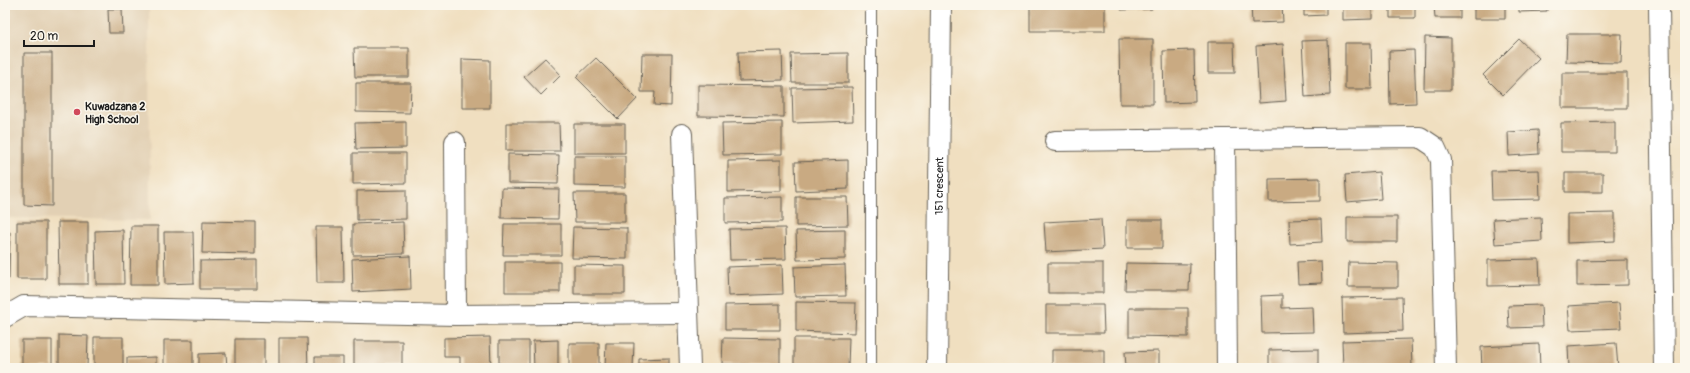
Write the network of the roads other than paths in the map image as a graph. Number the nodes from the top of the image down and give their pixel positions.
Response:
1 (870, 5) edge
2 (941, 5) edge
3 (1659, 5) edge
4 (682, 134) dead end
5 (1225, 139) junction
6 (1055, 141) dead end
7 (456, 142) dead end
8 (688, 313) junction
9 (456, 315) junction
10 (5, 317) edge
11 (690, 368) edge
12 (871, 368) edge
13 (937, 368) edge
14 (1227, 368) edge
15 (1446, 368) edge
16 (1664, 368) edge

1 - 12 lane
2 - 13 street, 151 crescent
3 - 16 street
4 - 8 street
5 - 6 street
5 - 14 street
5 - 15 street
7 - 9 street
8 - 9 street
8 - 11 street
9 - 10 street

